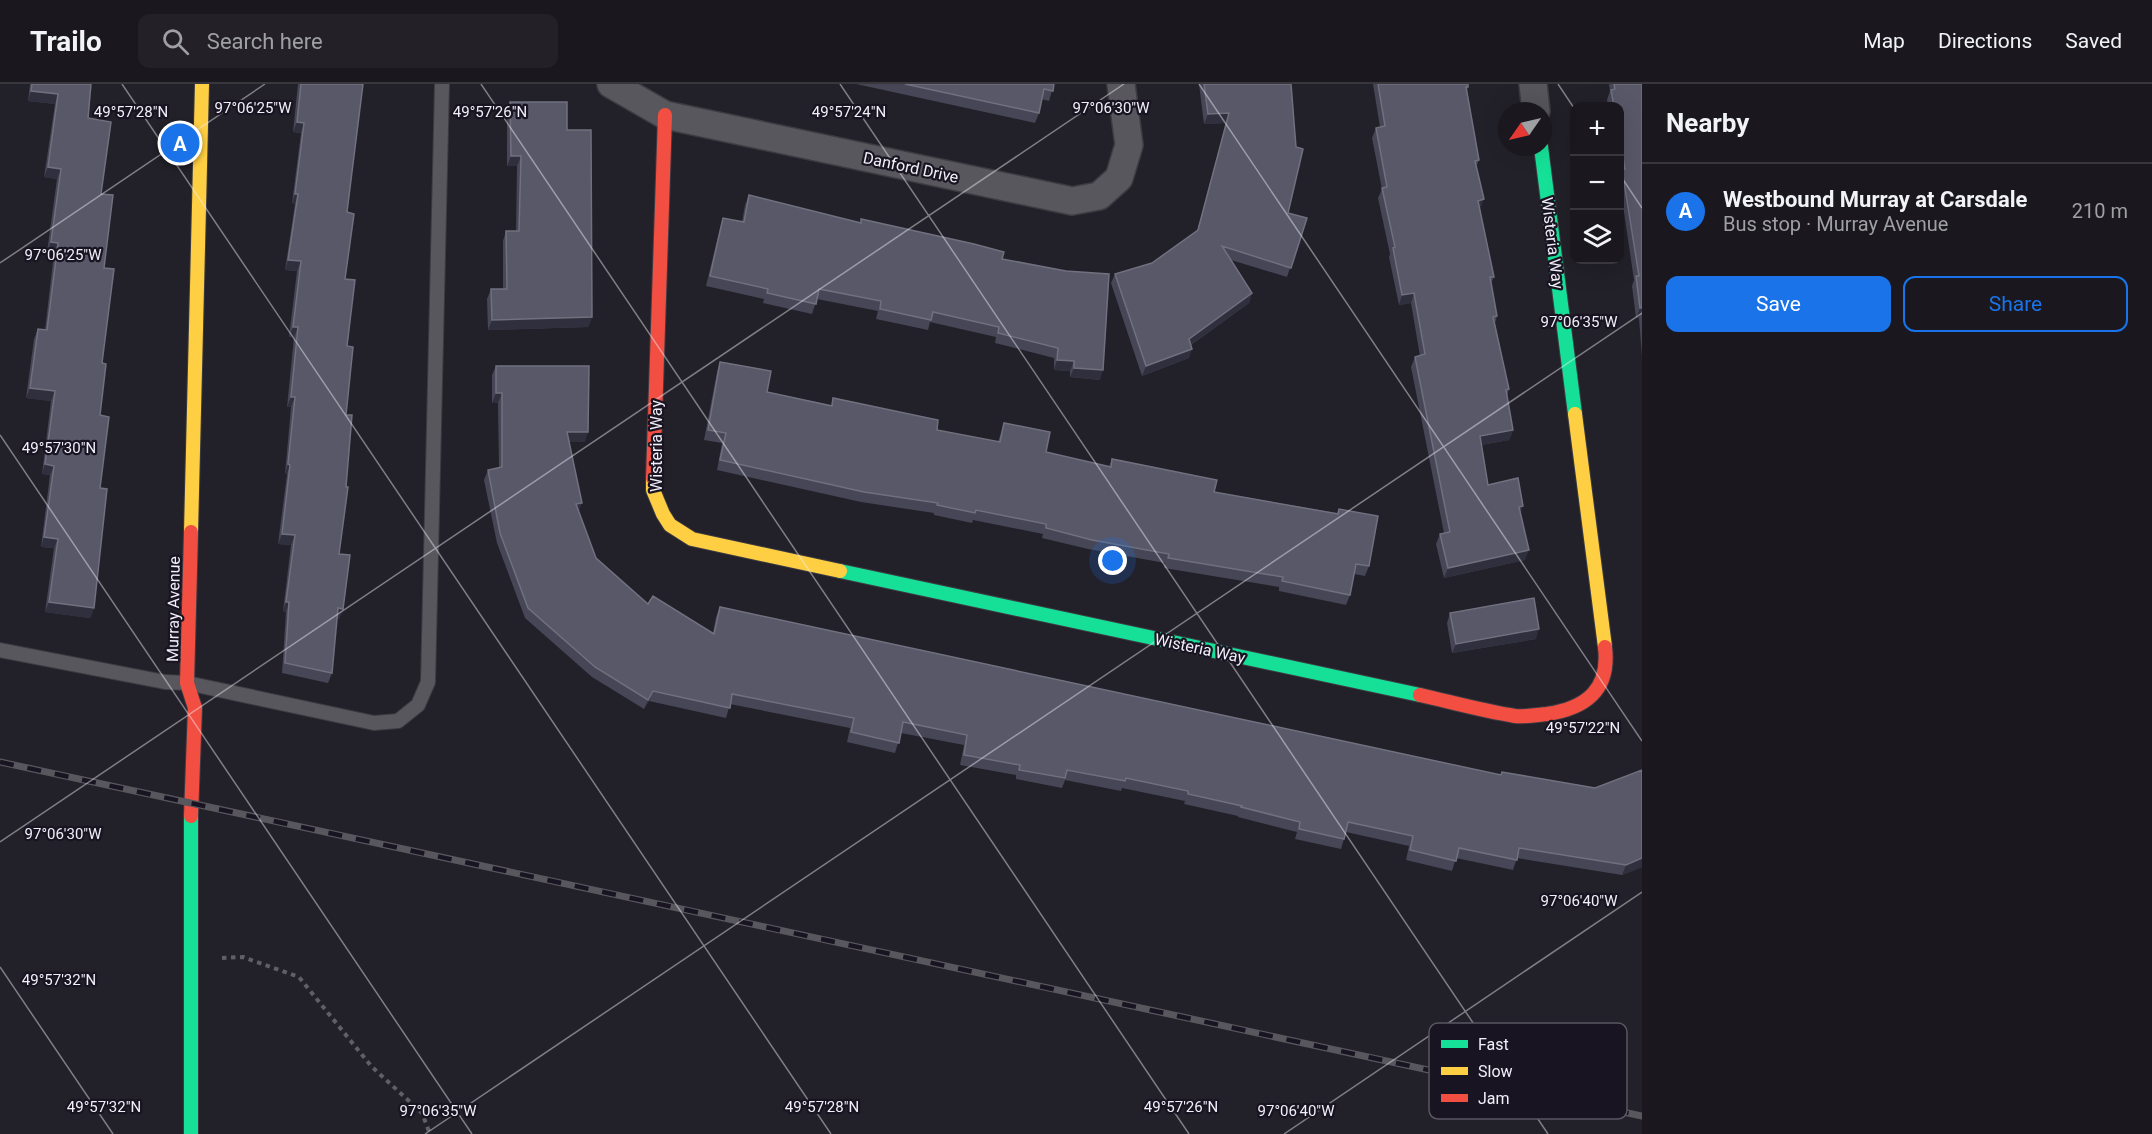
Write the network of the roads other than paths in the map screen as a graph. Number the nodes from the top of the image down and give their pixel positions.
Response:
1 (202, 84) edge
2 (442, 84) edge
3 (611, 84) edge
4 (1121, 84) edge
5 (1533, 84) edge
6 (1535, 102) edge
7 (665, 115) junction
8 (1542, 156) edge
9 (0, 650) edge
10 (187, 683) junction
11 (191, 1134) edge

1 - 10 street, Murray Avenue
2 - 10 lane
3 - 7 street, Danford Drive
4 - 7 street, Danford Drive
5 - 6 street
7 - 8 street, Wisteria Way
9 - 10 lane
10 - 11 street, Murray Avenue

